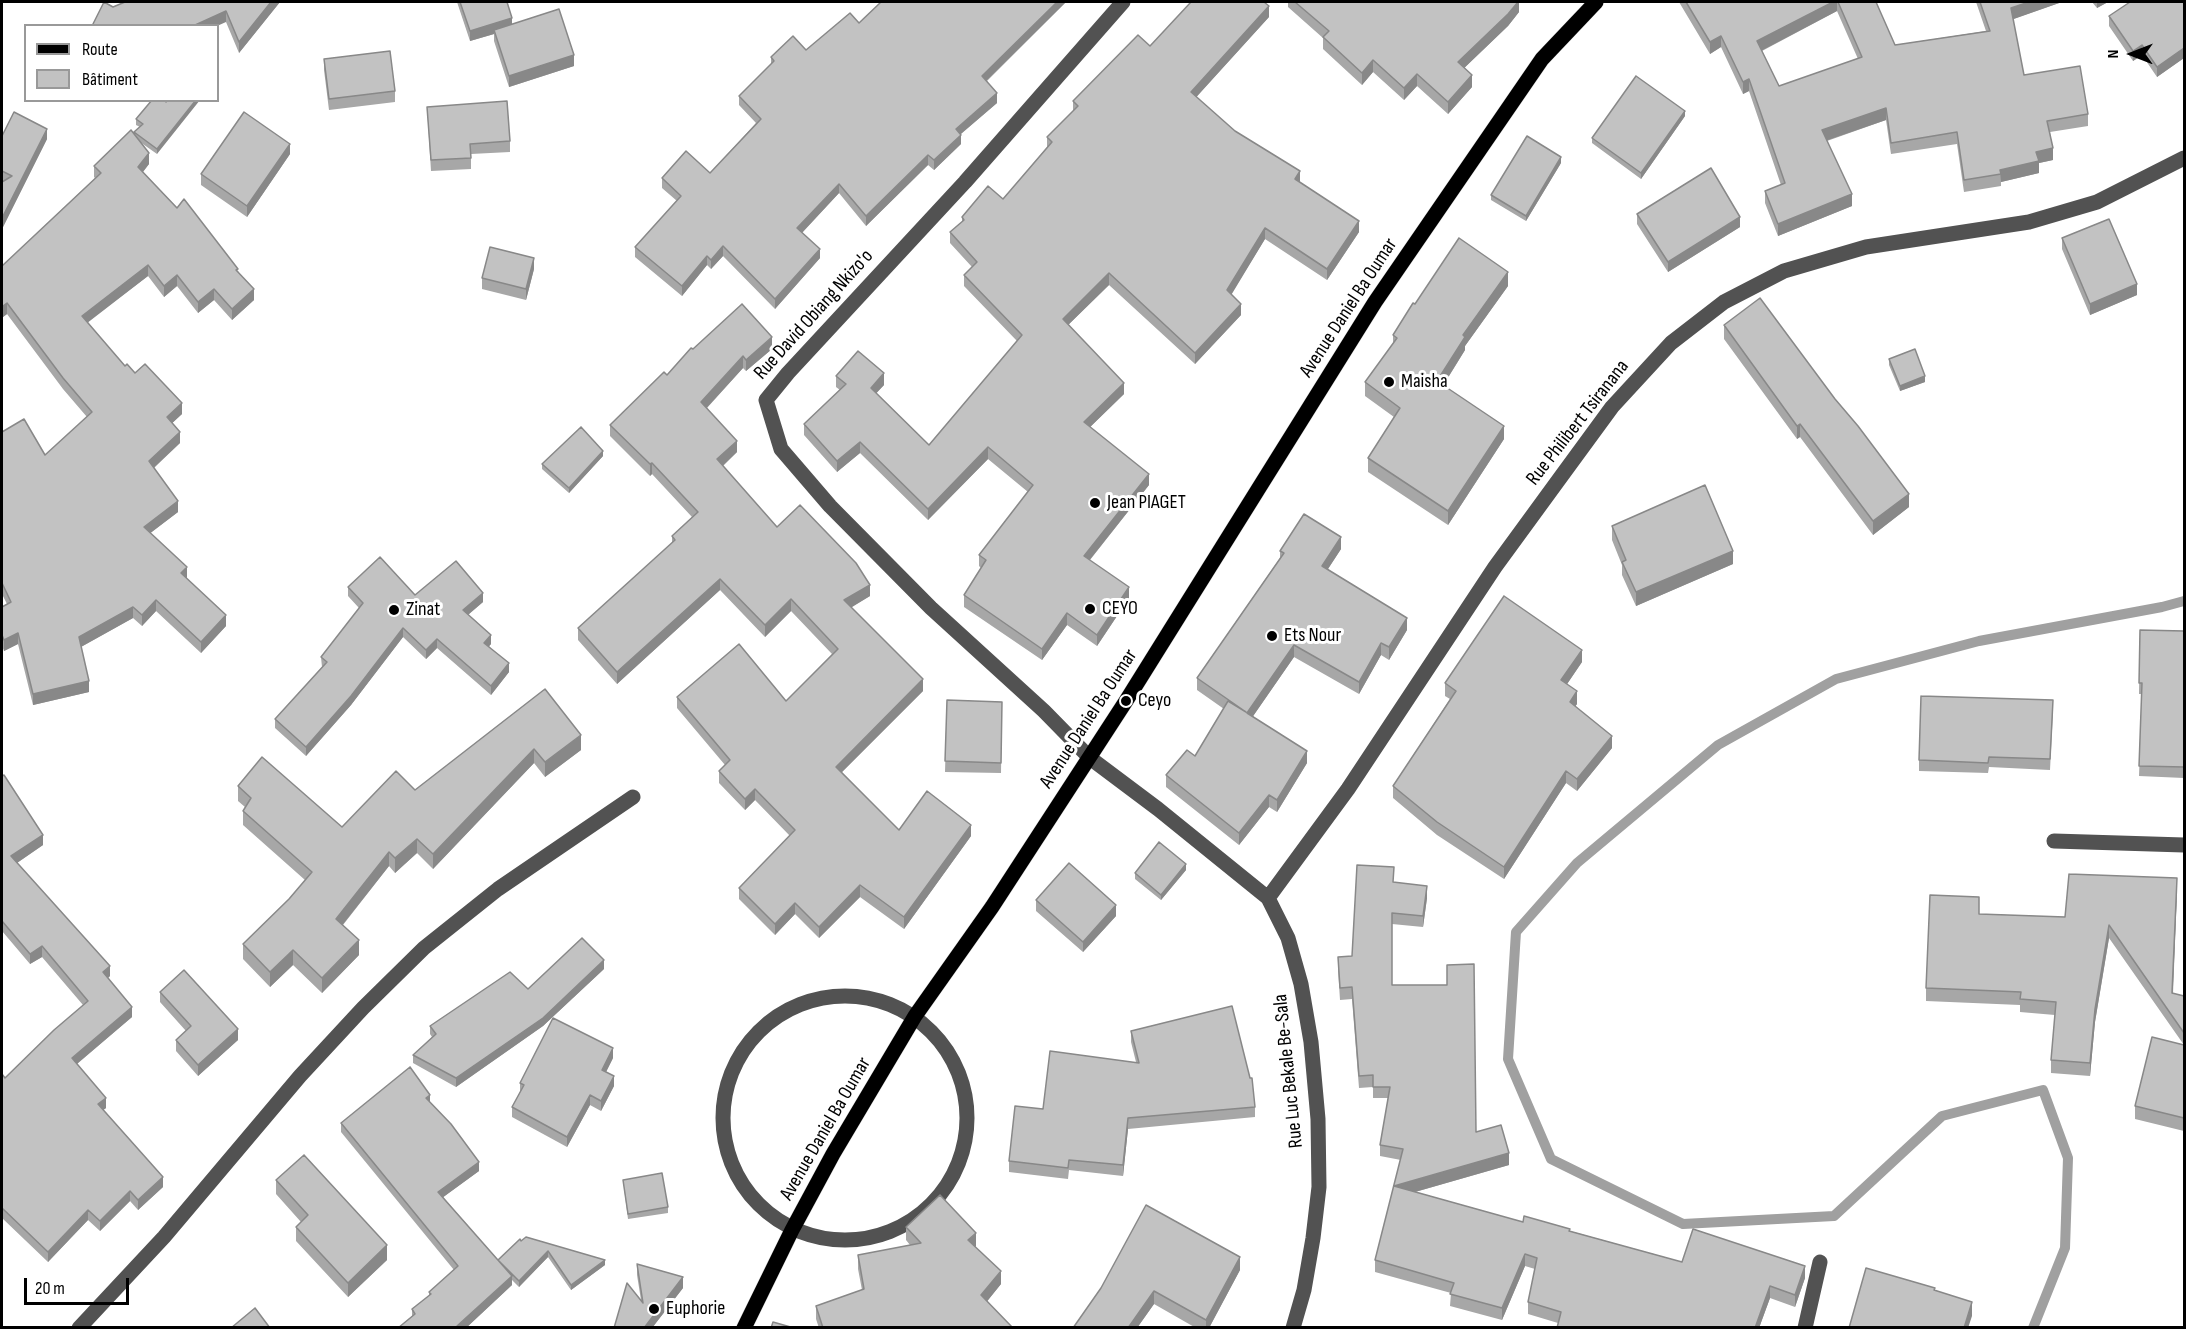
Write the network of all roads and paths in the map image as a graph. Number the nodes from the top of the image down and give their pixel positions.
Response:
1 (1123, 2) edge
2 (1596, 2) edge
3 (2184, 158) edge
4 (1090, 758) junction
5 (633, 797) dead end
6 (2054, 842) dead end
7 (2184, 845) edge
8 (1268, 898) junction
9 (915, 1016) junction
10 (792, 1230) junction
11 (1821, 1262) dead end
12 (79, 1328) edge
13 (744, 1328) edge
14 (1293, 1328) edge
15 (1805, 1328) edge

1 - 4 street, Rue David Obiang Nkizo'o
2 - 4 main road, Avenue Daniel Ba Oumar
3 - 8 street, Rue Philibert Tsiranana
4 - 8 street, Rue Luc Bekale Be-Sala
4 - 9 main road, Avenue Daniel Ba Oumar
5 - 12 street
6 - 7 street
8 - 14 street, Rue Luc Bekale Be-Sala
9 - 10 main road, Avenue Daniel Ba Oumar
9 - 10 street
9 - 10 street
10 - 13 main road, Avenue Daniel Ba Oumar
11 - 15 street

